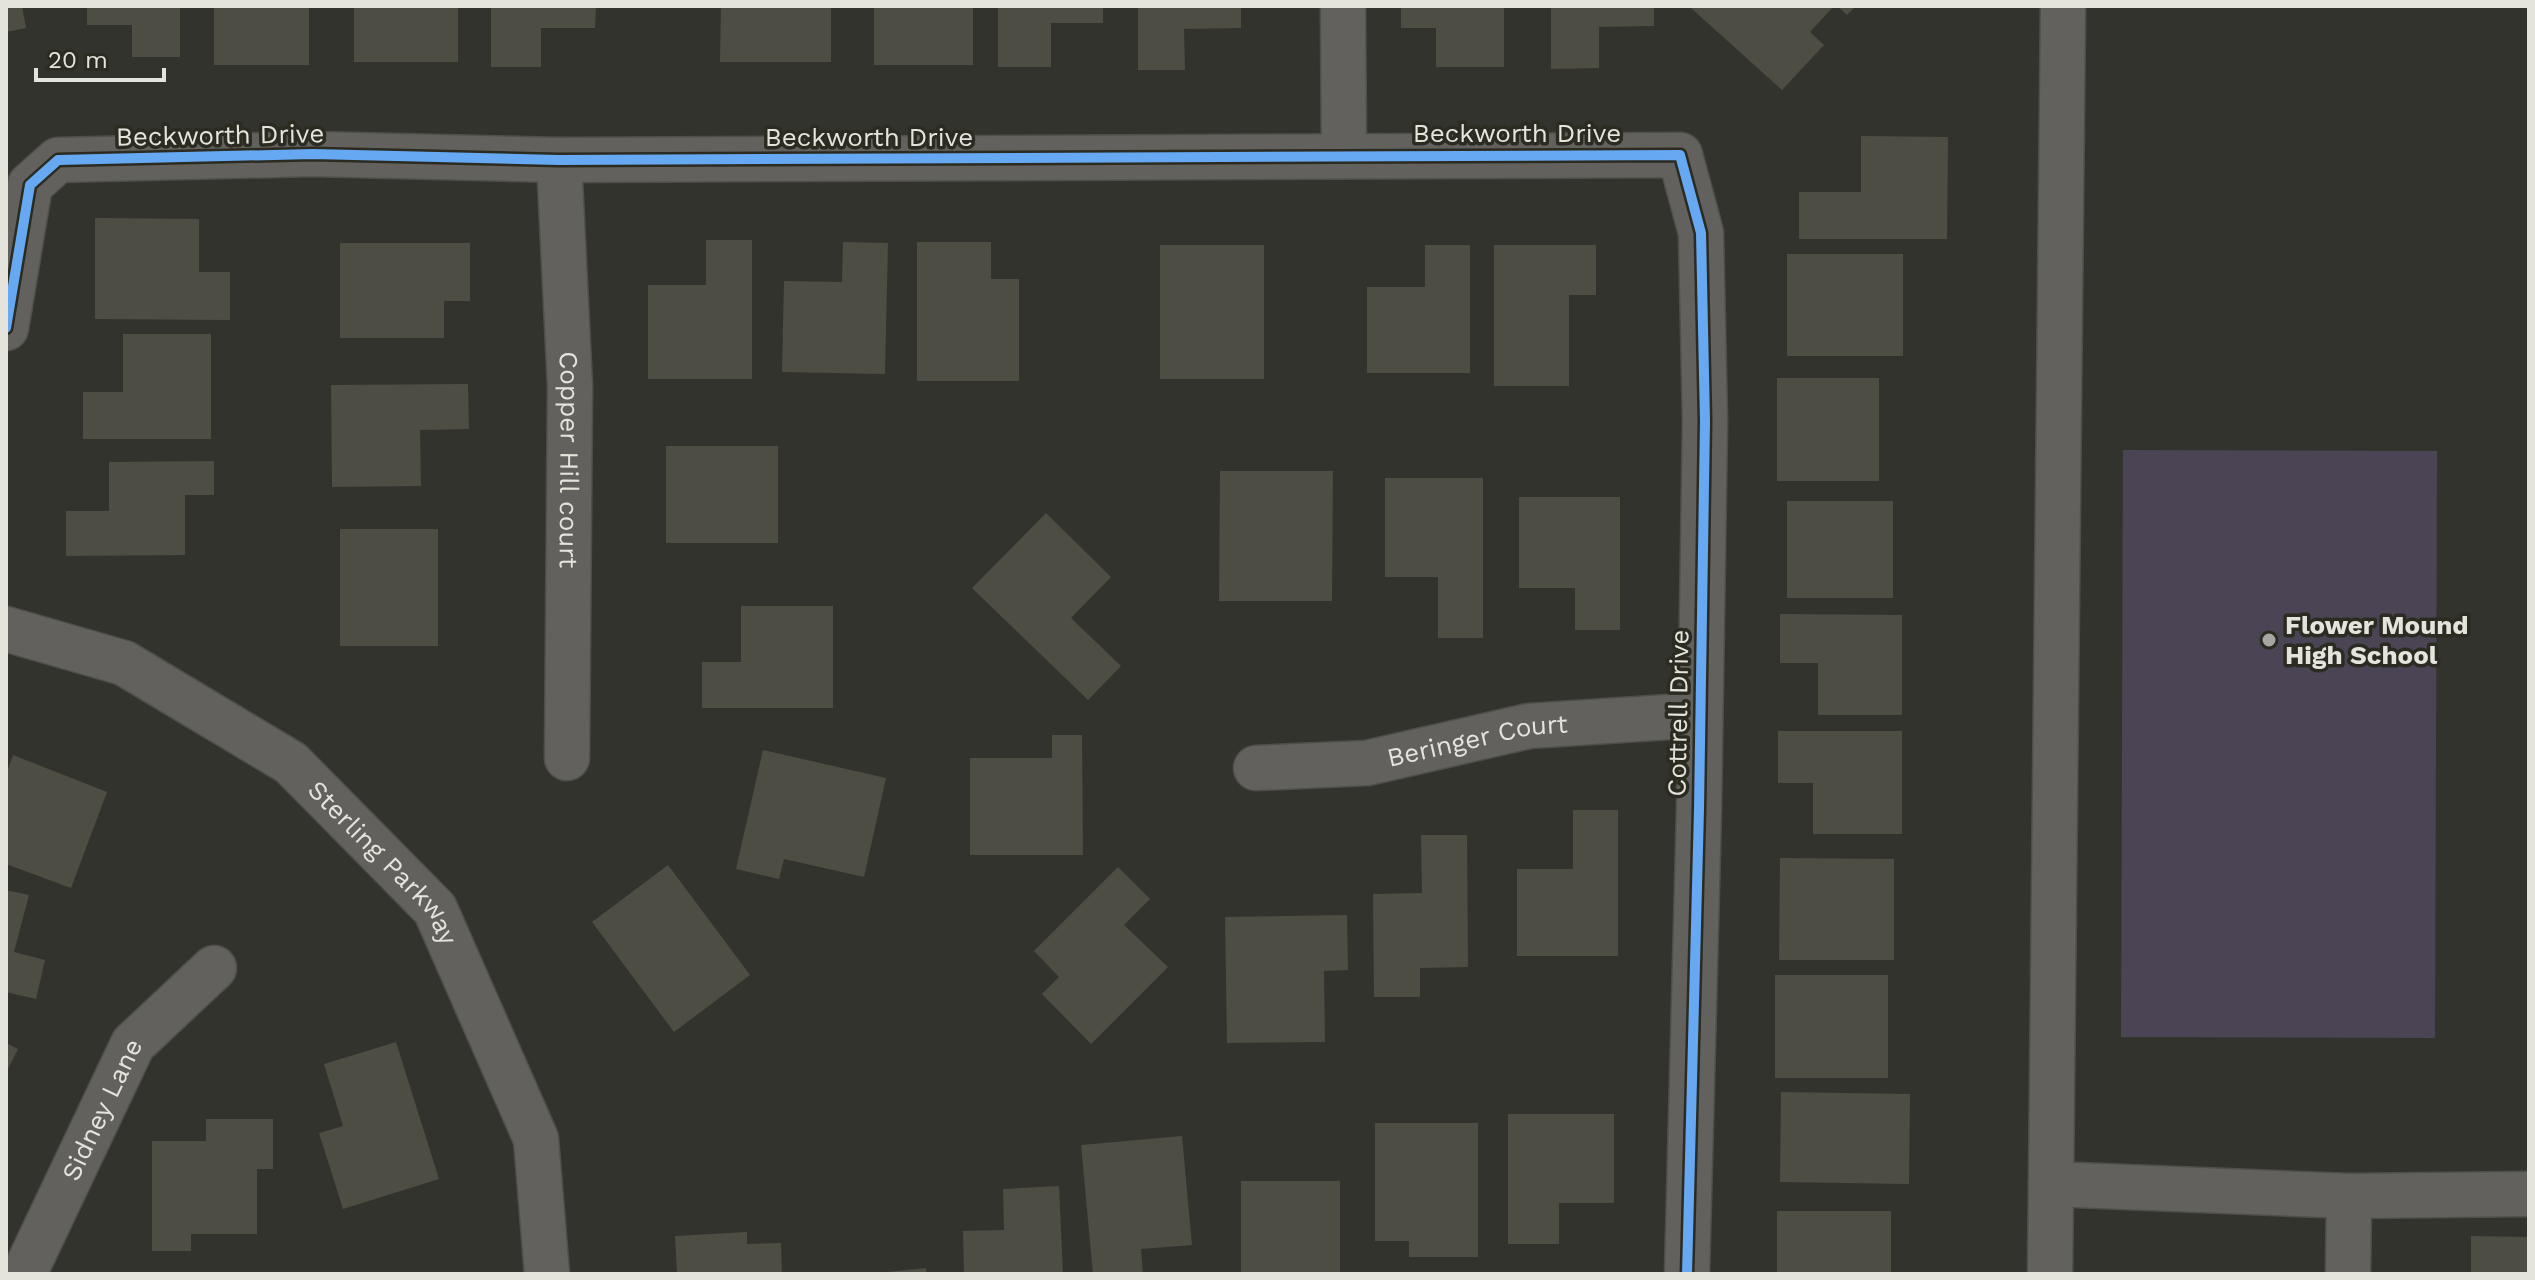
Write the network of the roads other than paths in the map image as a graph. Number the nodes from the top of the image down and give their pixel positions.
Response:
1 (1343, 6) edge
2 (2063, 6) edge
3 (1680, 155) joint
4 (1344, 156) junction
5 (559, 160) junction
6 (6, 328) edge
7 (6, 629) edge
8 (1700, 715) junction
9 (567, 758) dead end
10 (1256, 768) dead end
11 (214, 968) dead end
12 (2051, 1184) junction
13 (2529, 1194) edge
14 (2349, 1196) junction
15 (24, 1274) edge
16 (547, 1274) edge
17 (1687, 1274) edge
18 (2050, 1274) edge
19 (2348, 1274) edge

1 - 4 street
2 - 12 street
3 - 4 street, Beckworth Drive
3 - 8 street, Cottrell Drive
4 - 5 street, Beckworth Drive
5 - 6 street, Beckworth Drive
5 - 9 street, Copper Hill court
7 - 16 street, Sterling Parkway
8 - 10 street, Beringer Court
8 - 17 street, Cottrell Drive
11 - 15 street, Sidney Lane
12 - 14 street
12 - 18 street
13 - 14 street
14 - 19 street

